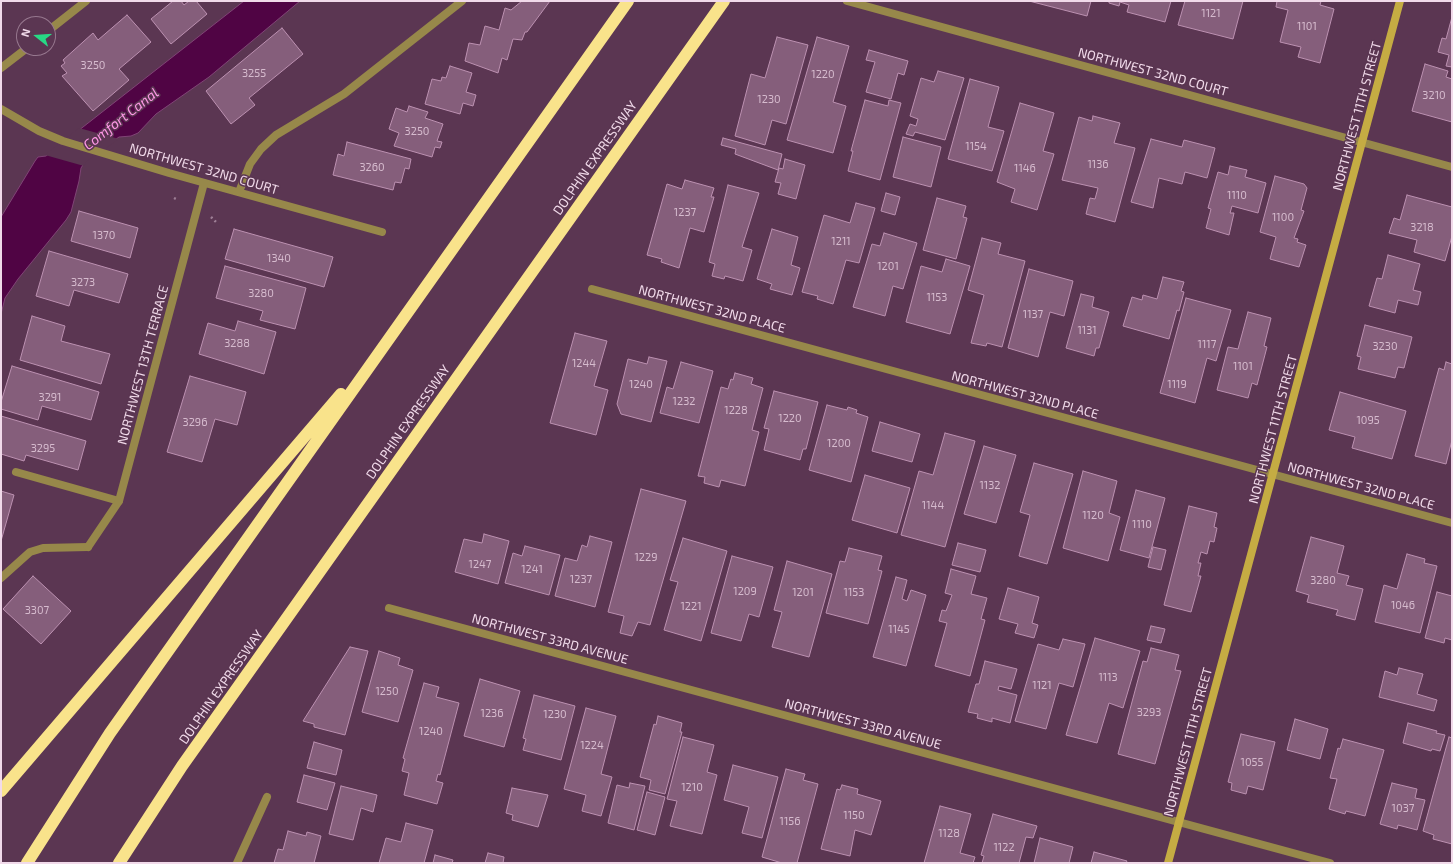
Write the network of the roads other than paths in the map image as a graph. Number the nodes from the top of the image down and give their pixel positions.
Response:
1 (86, 1) edge
2 (462, 1) edge
3 (628, 1) edge
4 (724, 1) edge
5 (847, 1) edge
6 (1400, 1) edge
7 (56, 25) edge
8 (16, 56) edge
9 (1, 68) edge
10 (1, 109) edge
11 (1363, 142) junction
12 (1452, 167) edge
13 (204, 183) junction
14 (238, 192) junction
15 (382, 232) dead end
16 (592, 289) dead end
17 (391, 336) junction
18 (16, 472) dead end
19 (1272, 475) junction
20 (119, 501) junction
21 (1452, 523) edge
22 (1, 578) edge
23 (390, 608) dead end
24 (1, 792) edge
25 (267, 797) dead end
26 (1179, 822) junction
27 (27, 863) edge
28 (119, 863) edge
29 (237, 863) edge
30 (1168, 863) edge
31 (1330, 863) edge

1 - 7 street
2 - 14 street
3 - 17 highway
4 - 28 highway, DOLPHIN EXPRESSWAY
5 - 11 street, NORTHWEST 32ND COURT
6 - 11 street, NORTHWEST 11TH STREET
8 - 9 street
10 - 13 street, NORTHWEST 32ND COURT
11 - 12 street, NORTHWEST 32ND COURT
11 - 19 street, NORTHWEST 11TH STREET
13 - 14 street, NORTHWEST 32ND COURT
13 - 20 street, NORTHWEST 13TH TERRACE
14 - 15 street, NORTHWEST 32ND COURT
16 - 19 street, NORTHWEST 32ND PLACE
17 - 24 highway
17 - 27 highway
18 - 20 street
19 - 21 street, NORTHWEST 32ND PLACE
19 - 26 street, NORTHWEST 11TH STREET
20 - 22 street, NORTHWEST 13TH TERRACE
23 - 26 street, NORTHWEST 33RD AVENUE
25 - 29 street
26 - 30 street, NORTHWEST 11TH STREET
26 - 31 street, NORTHWEST 33RD AVENUE

